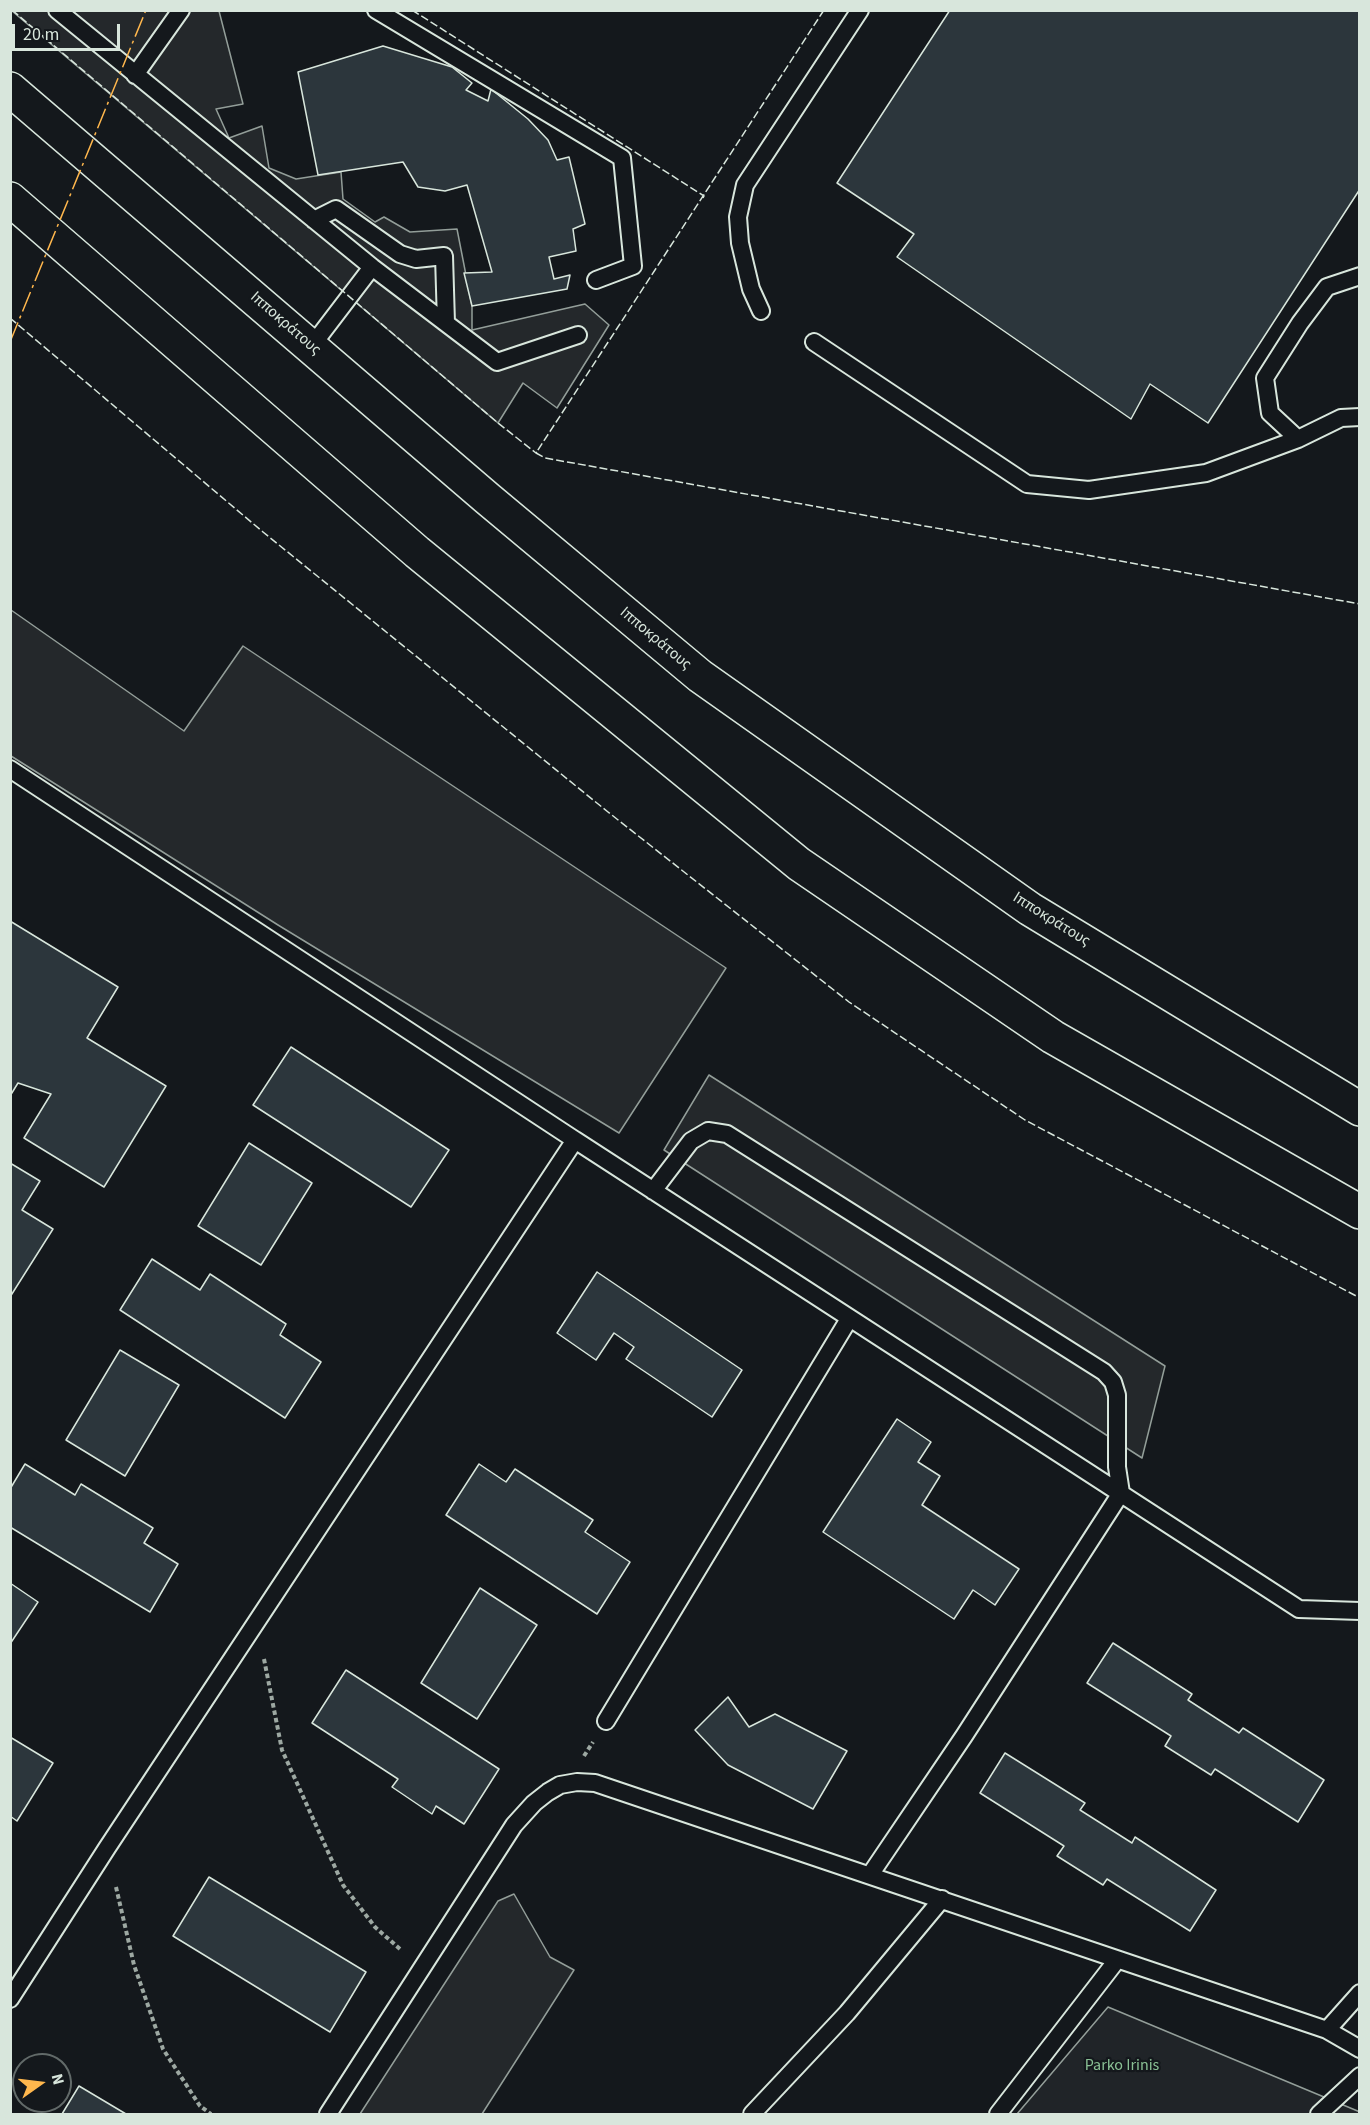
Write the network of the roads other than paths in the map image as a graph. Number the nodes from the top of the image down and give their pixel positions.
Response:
1 (57, 10) edge
2 (182, 10) edge
3 (376, 10) edge
4 (860, 10) edge
5 (135, 75) junction
6 (10, 89) edge
7 (10, 199) edge
8 (314, 220) junction
9 (372, 267) junction
10 (1359, 276) edge
11 (596, 280) dead end
12 (761, 311) dead end
13 (446, 323) junction
14 (578, 336) dead end
15 (814, 342) dead end
16 (311, 347) junction
17 (1359, 417) edge
18 (1298, 440) junction
19 (10, 769) edge
20 (1359, 1109) edge
21 (575, 1140) junction
22 (654, 1191) junction
23 (1359, 1212) edge
24 (849, 1319) junction
25 (1121, 1493) junction
26 (1359, 1611) edge
27 (606, 1721) dead end
28 (870, 1875) junction
29 (942, 1899) junction
30 (1117, 1960) junction
31 (1359, 1993) edge
32 (10, 2000) edge
33 (1327, 2030) junction
34 (1359, 2049) edge
35 (1359, 2076) edge
36 (327, 2115) edge
37 (752, 2115) edge
38 (998, 2115) edge
39 (1319, 2115) edge

1 - 5 lane
2 - 5 lane
3 - 11 lane
4 - 12 lane
5 - 8 lane
6 - 16 street, Ιπποκράτους
7 - 23 street
8 - 9 lane
8 - 13 lane
9 - 13 lane
9 - 16 lane
10 - 18 lane
13 - 14 lane
15 - 18 lane
16 - 20 street, Ιπποκράτους
17 - 18 lane
19 - 21 lane
21 - 22 lane
21 - 32 lane
22 - 24 lane
22 - 25 lane
24 - 25 lane
24 - 27 lane
25 - 26 lane
25 - 28 lane
28 - 29 lane
28 - 36 lane
29 - 30 lane
29 - 37 lane
30 - 33 lane
30 - 38 lane
31 - 33 lane
33 - 34 lane
35 - 39 lane

